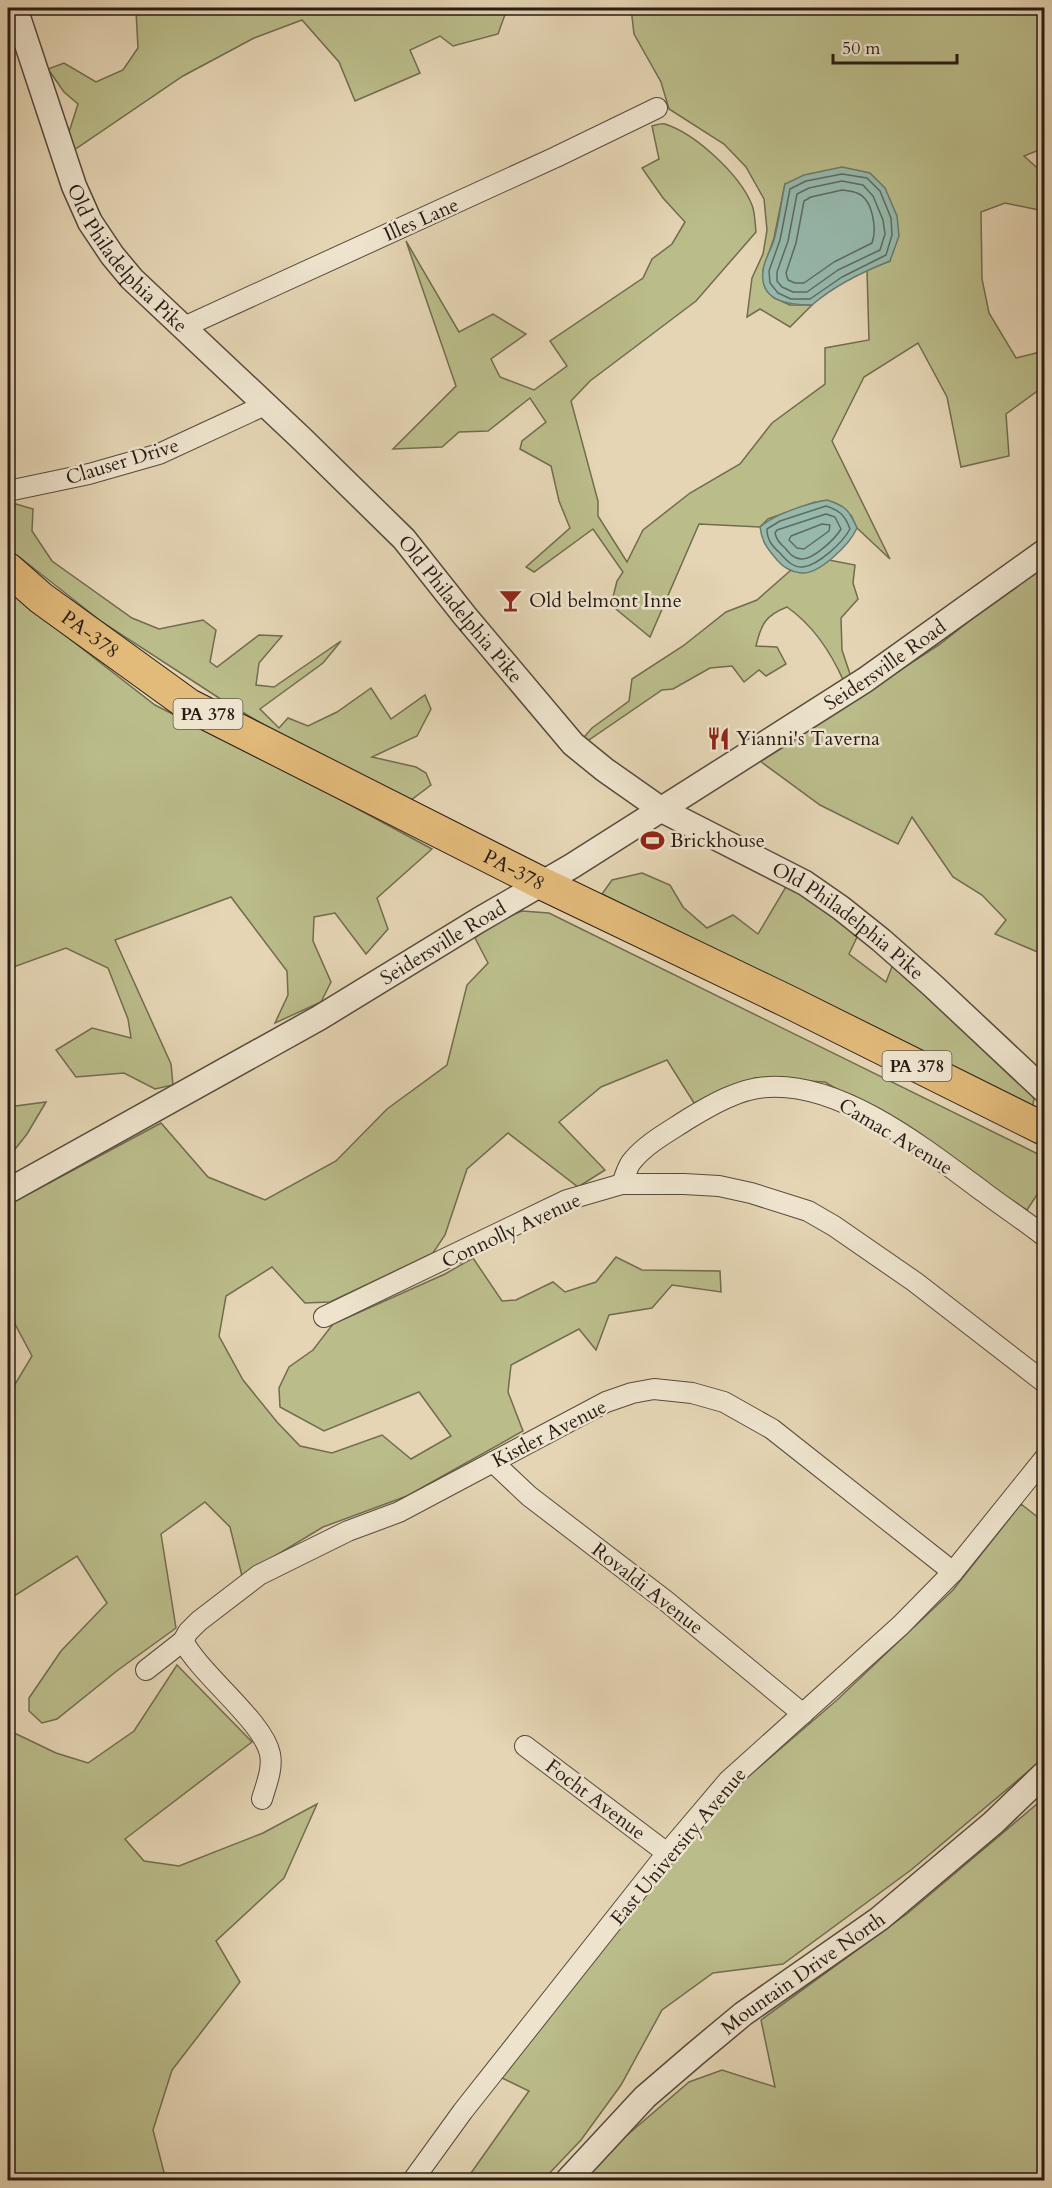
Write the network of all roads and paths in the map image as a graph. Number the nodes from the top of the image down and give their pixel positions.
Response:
1 (15, 8) edge
2 (657, 108) dead end
3 (184, 327) junction
4 (265, 405) junction
5 (8, 491) edge
6 (1044, 552) edge
7 (8, 569) edge
8 (662, 810) junction
9 (541, 883) junction
10 (1044, 1090) edge
11 (1044, 1129) edge
12 (622, 1184) junction
13 (8, 1191) edge
14 (1044, 1236) edge
15 (324, 1317) dead end
16 (1044, 1382) edge
17 (1044, 1459) edge
18 (493, 1462) junction
19 (953, 1572) junction
20 (183, 1641) junction
21 (146, 1670) dead end
22 (803, 1714) junction
23 (525, 1746) dead end
24 (1044, 1774) edge
25 (262, 1799) dead end
26 (667, 1853) junction
27 (413, 2181) edge
28 (568, 2181) edge

1 - 3 street, Old Philadelphia Pike
2 - 3 street, Illes Lane
3 - 4 street, Old Philadelphia Pike
4 - 5 street, Clauser Drive
4 - 8 street, Old Philadelphia Pike
6 - 8 street, Seidersville Road
7 - 9 main road, PA-378 / PA 378
8 - 9 street, Seidersville Road
8 - 10 street, Old Philadelphia Pike
9 - 11 main road, PA-378 / PA 378
9 - 13 street, Seidersville Road
12 - 14 street, Camac Avenue
12 - 15 street, Connolly Avenue
12 - 16 street, Connolly Avenue
17 - 19 street, East University Avenue
18 - 19 street, Kistler Avenue
18 - 20 street, Kistler Avenue
18 - 22 street, Rovaldi Avenue
19 - 22 street, East University Avenue
20 - 21 street, Kistler Avenue
20 - 25 street
22 - 26 street, East University Avenue
23 - 26 street, Focht Avenue
24 - 28 street, Mountain Drive North
26 - 27 street, East University Avenue

